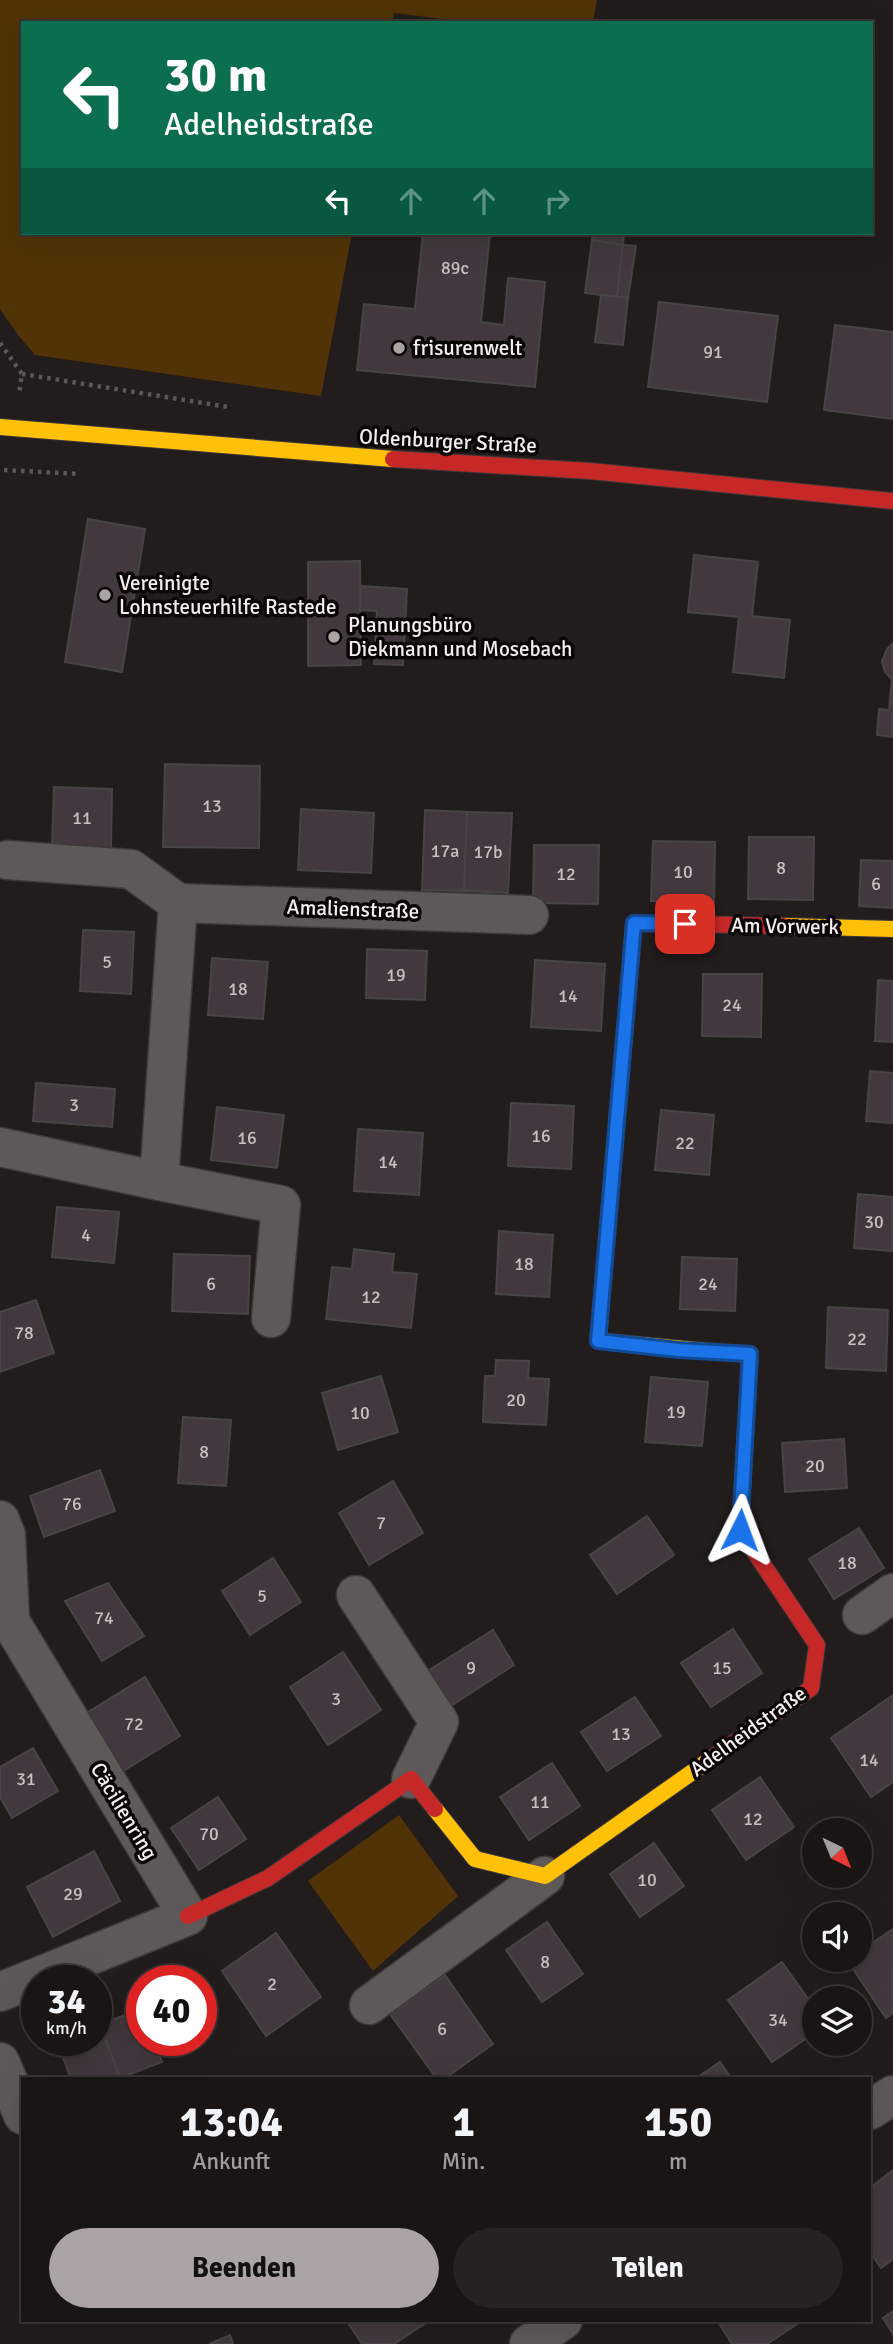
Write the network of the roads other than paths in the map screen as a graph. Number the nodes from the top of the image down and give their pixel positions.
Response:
1 (0, 427) edge
2 (893, 501) edge
3 (8, 860) dead end
4 (177, 903) junction
5 (529, 915) dead end
6 (893, 929) edge
7 (0, 1147) edge
8 (159, 1181) junction
9 (271, 1318) dead end
10 (598, 1341) joint
11 (0, 1520) edge
12 (4, 1577) edge
13 (893, 1593) edge
14 (356, 1595) dead end
15 (862, 1615) dead end
16 (411, 1779) junction
17 (545, 1876) junction
18 (188, 1916) junction
19 (0, 1992) edge
20 (369, 2006) dead end
21 (0, 2062) edge
22 (893, 2095) edge
23 (871, 2109) edge
24 (21, 2110) edge
25 (561, 2322) edge
26 (529, 2344) edge

1 - 2 street, Oldenburger Straße
3 - 4 street
4 - 5 street, Amalienstraße
4 - 8 street
6 - 10 street, Am Vorwerk
7 - 8 street
8 - 9 street
10 - 17 street, Adelheidstraße
11 - 12 street, Cäcilienring
12 - 18 street, Cäcilienring
13 - 15 street
14 - 16 street
16 - 17 street
16 - 18 street
17 - 20 street, Adelheidstraße
18 - 19 street
21 - 24 street
22 - 23 street
25 - 26 street

